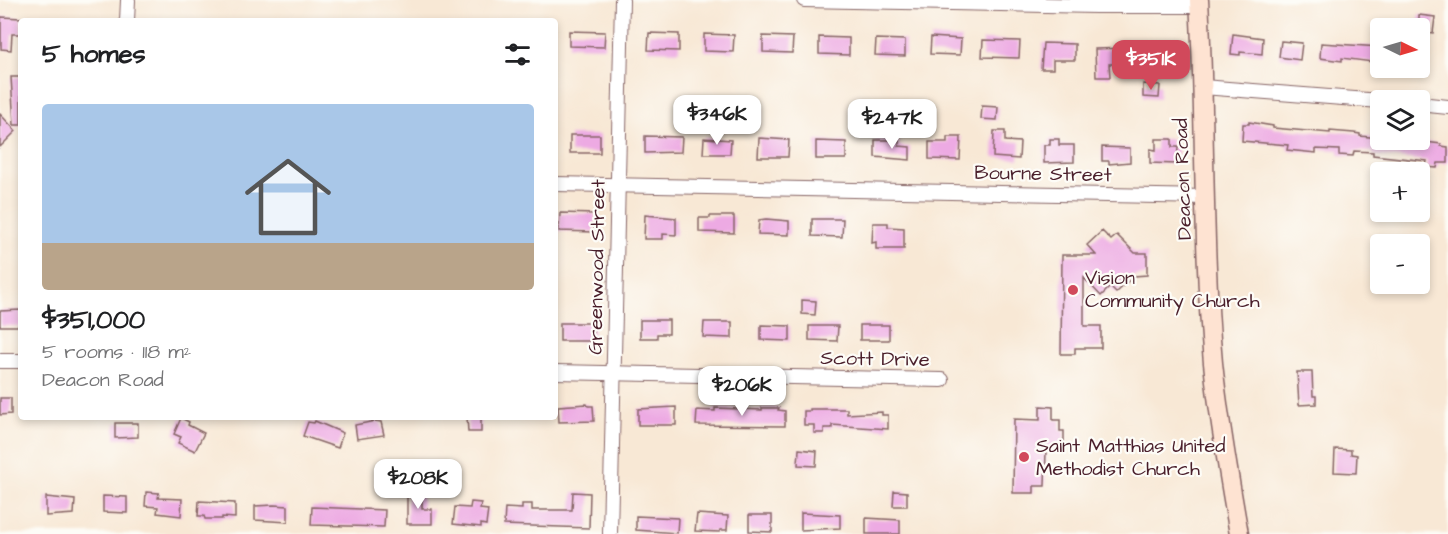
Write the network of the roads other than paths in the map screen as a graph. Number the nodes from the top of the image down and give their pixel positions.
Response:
1 (128, 0) edge
2 (622, 0) edge
3 (804, 0) edge
4 (1199, 3) edge
5 (127, 18) edge
6 (1203, 87) junction
7 (1370, 100) edge
8 (1430, 105) edge
9 (1448, 107) edge
10 (558, 184) edge
11 (618, 185) junction
12 (1206, 197) junction
13 (0, 361) edge
14 (18, 361) edge
15 (558, 372) edge
16 (615, 373) junction
17 (942, 380) dead end
18 (610, 534) edge
19 (1239, 534) edge

1 - 5 street
2 - 11 street, Greenwood Street
3 - 4 street
4 - 6 main road, Deacon Road
6 - 7 street
6 - 12 main road, Deacon Road
8 - 9 street
10 - 11 street, Bourne Street
11 - 12 street, Bourne Street
11 - 16 street, Greenwood Street
12 - 19 main road, Deacon Road
13 - 14 street
15 - 16 street, Scott Drive
16 - 17 street, Scott Drive
16 - 18 street, Greenwood Street

